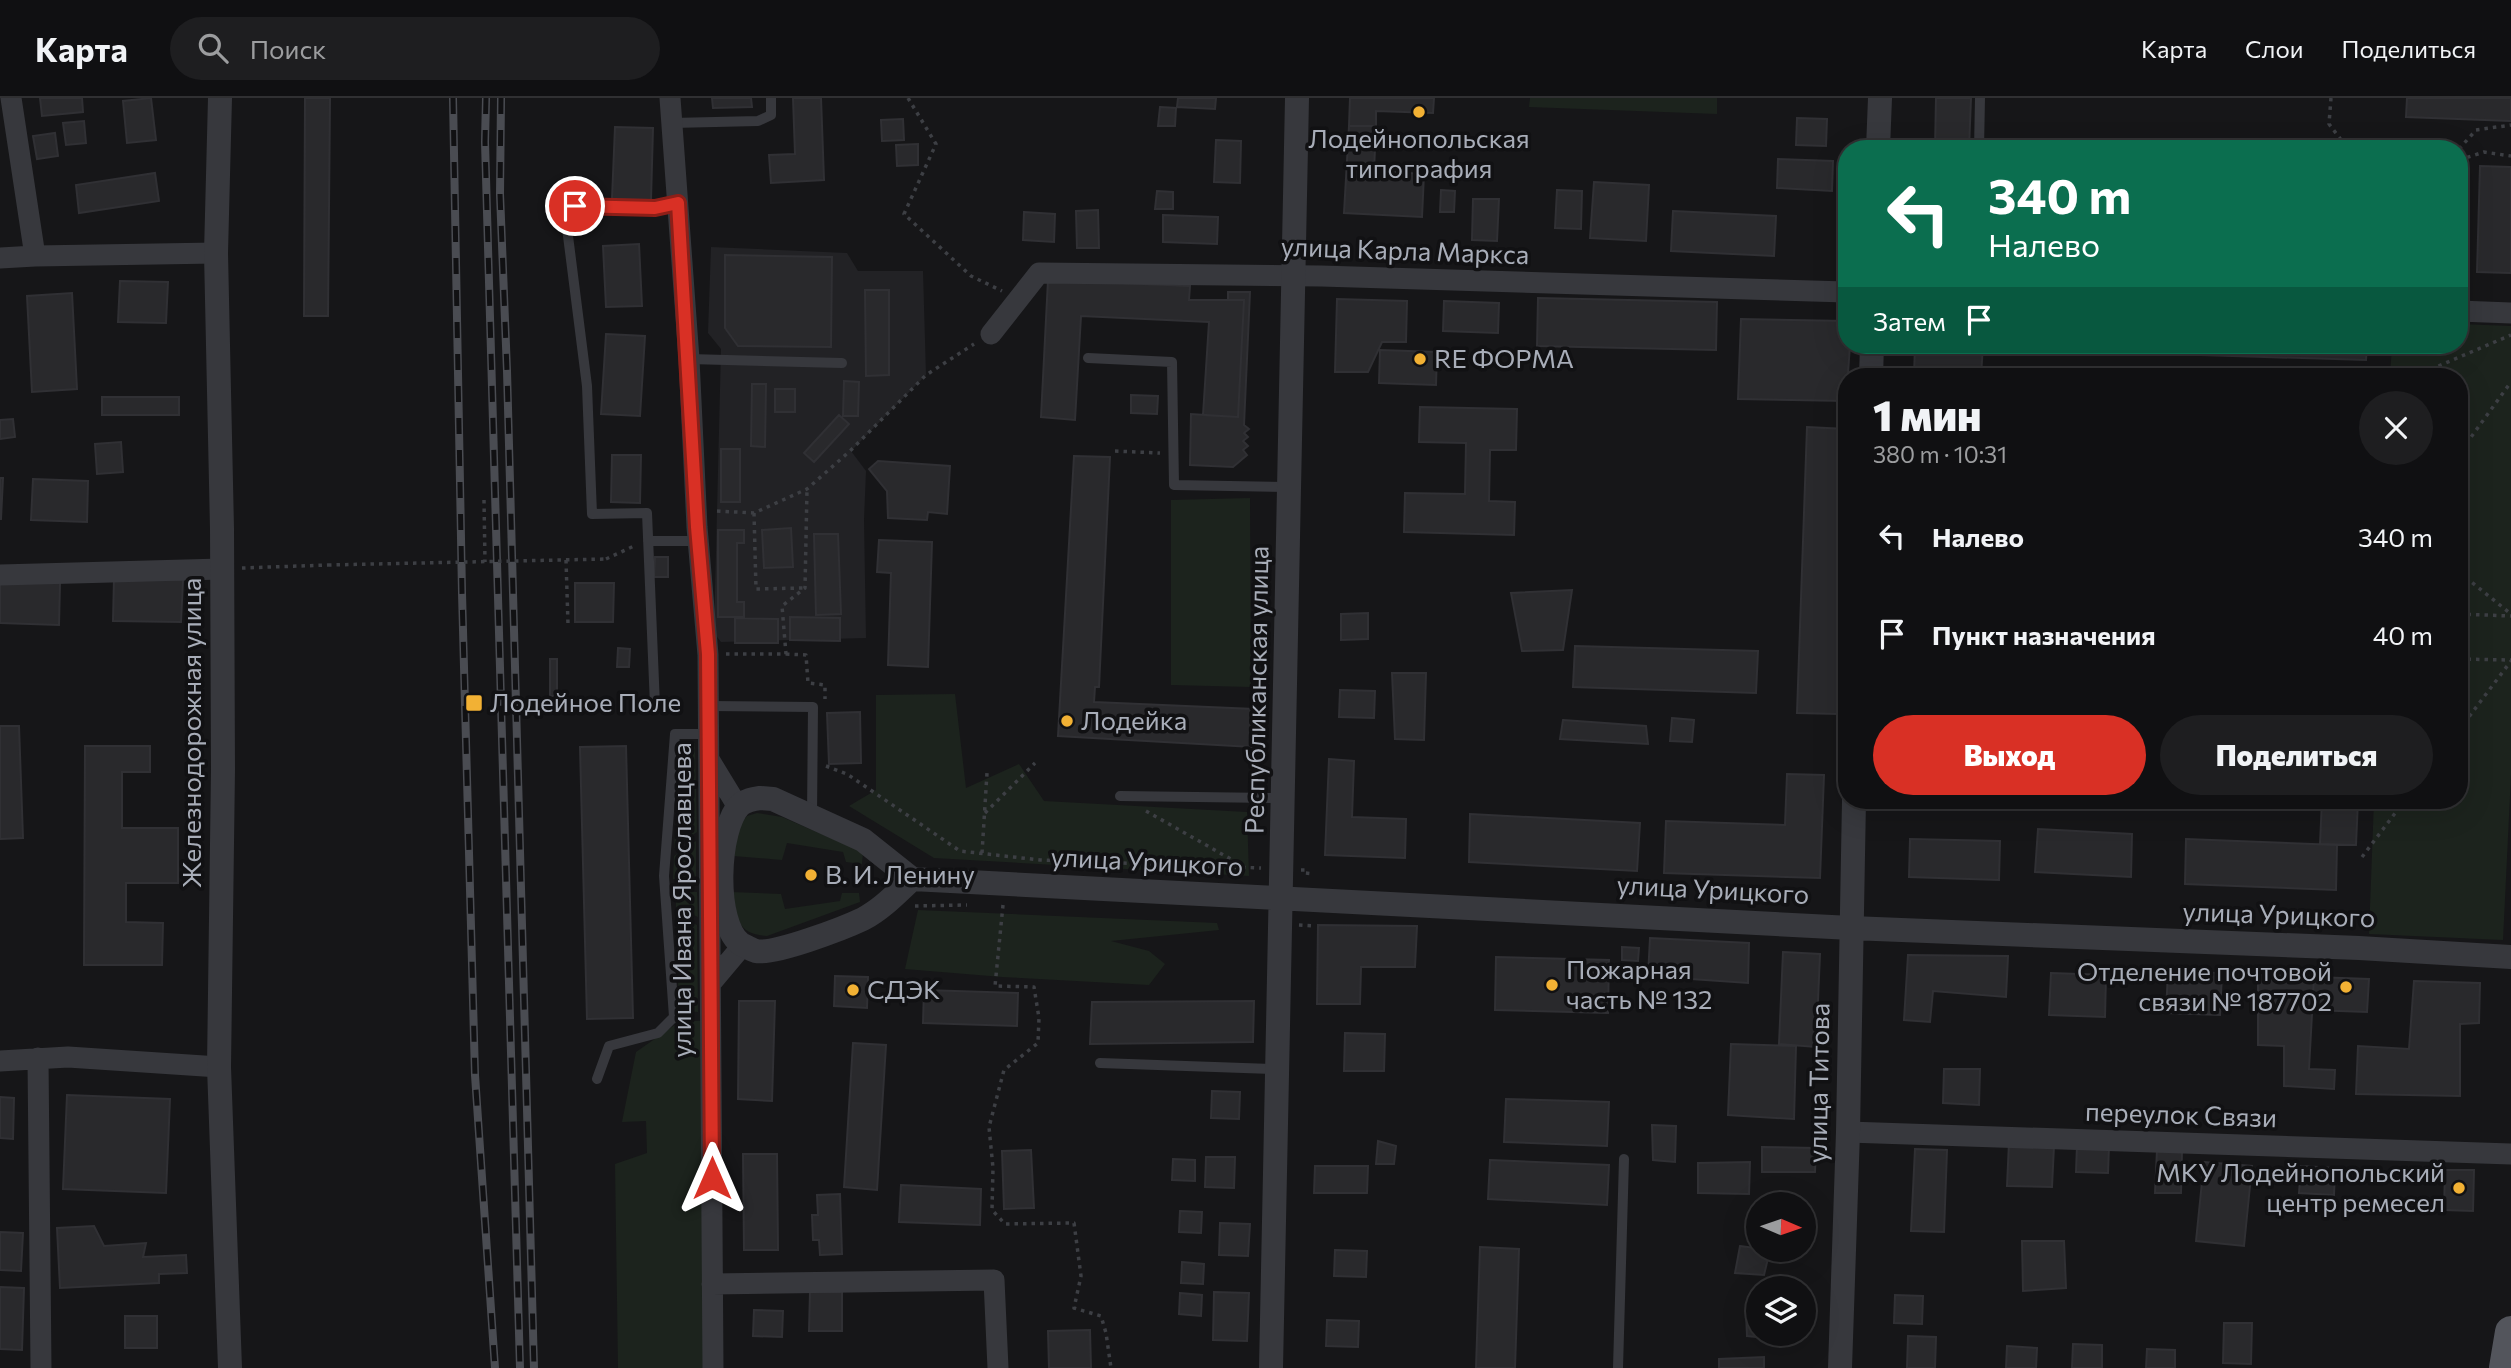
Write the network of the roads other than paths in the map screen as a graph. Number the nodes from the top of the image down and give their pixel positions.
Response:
1 (11, 98) edge
2 (220, 98) edge
3 (670, 98) edge
4 (771, 98) edge
5 (1297, 98) edge
6 (1880, 98) edge
7 (1980, 98) edge
8 (672, 124) junction
9 (1878, 140) edge
10 (1979, 140) edge
11 (678, 203) junction
12 (216, 253) junction
13 (35, 256) junction
14 (0, 258) edge
15 (1296, 276) junction
16 (1838, 292) edge
17 (2468, 311) edge
18 (2511, 313) edge
19 (991, 334) road end
20 (1088, 358) dead end
21 (689, 359) junction
22 (842, 363) dead end
23 (1291, 487) junction
24 (699, 541) junction
25 (648, 542) junction
26 (222, 569) junction
27 (0, 575) edge
28 (655, 706) dead end
29 (709, 706) junction
30 (709, 734) junction
31 (709, 760) junction
32 (1120, 796) road end
33 (1283, 798) junction
34 (738, 807) junction
35 (1854, 809) edge
36 (812, 816) junction
37 (912, 879) junction
38 (1280, 897) junction
39 (1851, 928) junction
40 (743, 944) junction
41 (2511, 957) edge
42 (711, 983) junction
43 (38, 1058) junction
44 (0, 1060) edge
45 (1100, 1063) dead end
46 (219, 1068) junction
47 (1275, 1069) junction
48 (597, 1079) dead end
49 (1848, 1132) junction
50 (2511, 1154) edge
51 (1624, 1159) dead end
52 (712, 1284) junction
53 (2511, 1332) edge
54 (41, 1368) edge
55 (230, 1368) edge
56 (713, 1368) edge
57 (998, 1368) edge
58 (1271, 1368) edge
59 (1618, 1368) edge
60 (1840, 1368) edge
61 (2505, 1368) edge

1 - 13 street
2 - 12 street, Железнодорожная улица
3 - 8 street, улица Ивана Ярославцева
4 - 8 lane
5 - 15 street, Республиканская улица
6 - 9 street
7 - 10 lane
8 - 11 street, улица Ивана Ярославцева
11 - 21 street, улица Ивана Ярославцева
11 - 25 lane
12 - 13 street
12 - 26 street, Железнодорожная улица
13 - 14 street
15 - 16 street, улица Карла Маркса
15 - 19 street, улица Карла Маркса
15 - 23 street, Республиканская улица
17 - 18 street
20 - 23 lane
21 - 22 lane
21 - 24 street, улица Ивана Ярославцева
23 - 33 street, Республиканская улица
24 - 25 lane
24 - 29 street, улица Ивана Ярославцева
25 - 28 lane
26 - 27 street
26 - 46 street, Железнодорожная улица
29 - 30 street, улица Ивана Ярославцева
29 - 36 lane
30 - 31 street, улица Ивана Ярославцева
30 - 48 lane
31 - 34 street
31 - 42 street, улица Ивана Ярославцева
32 - 33 lane
33 - 38 street, Республиканская улица
34 - 36 street
34 - 40 street
35 - 39 street, улица Титова
36 - 37 street
37 - 38 street, улица Урицкого
37 - 40 street
38 - 39 street, улица Урицкого
38 - 47 street, Республиканская улица
39 - 41 street, улица Урицкого
39 - 49 street, улица Титова
40 - 42 street
42 - 52 street, улица Ивана Ярославцева
43 - 44 street
43 - 46 street
43 - 54 street
45 - 47 lane
46 - 55 street, Железнодорожная улица
47 - 58 street, Республиканская улица
49 - 50 street, переулок Связи
49 - 60 street, улица Титова
51 - 59 lane
52 - 56 street, улица Ивана Ярославцева
52 - 57 street
53 - 61 main road

